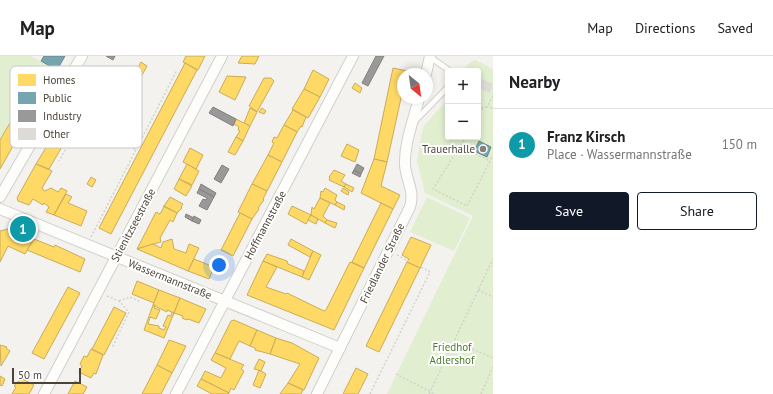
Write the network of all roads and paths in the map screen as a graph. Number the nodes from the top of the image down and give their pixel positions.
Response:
1 (82, 56) edge
2 (222, 56) edge
3 (353, 56) edge
4 (430, 56) edge
5 (76, 66) edge
6 (427, 68) edge
7 (446, 68) edge
8 (177, 70) dead end
9 (445, 90) edge
10 (493, 96) edge
11 (417, 104) edge
12 (487, 107) junction
13 (483, 108) joint
14 (493, 108) edge
15 (481, 112) edge
16 (412, 125) junction
17 (142, 138) edge
18 (464, 140) edge
19 (461, 147) junction
20 (28, 148) edge
21 (66, 148) edge
22 (133, 148) edge
23 (136, 150) joint
24 (493, 155) edge
25 (59, 161) dead end
26 (490, 161) junction
27 (0, 197) edge
28 (0, 209) edge
29 (91, 237) dead end
30 (395, 254) dead end
31 (116, 257) junction
32 (493, 258) edge
33 (408, 261) dead end
34 (421, 267) dead end
35 (478, 290) junction
36 (105, 295) dead end
37 (493, 297) edge
38 (225, 301) junction
39 (119, 302) junction
40 (141, 302) dead end
41 (454, 341) junction
42 (112, 348) dead end
43 (340, 348) junction
44 (493, 358) edge
45 (493, 367) edge
46 (396, 374) dead end
47 (430, 391) junction
48 (44, 394) edge
49 (176, 394) edge
50 (317, 394) edge
51 (370, 394) edge
52 (429, 394) edge
53 (435, 394) edge
54 (481, 394) edge

1 - 5 street
2 - 31 street, Stienitzseestraße
3 - 38 street, Hoffmannstraße
4 - 6 street
4 - 7 lane
8 - 17 path
9 - 16 lane
10 - 12 path
11 - 16 street, Friedlander Straße
12 - 13 path
12 - 14 path
13 - 15 path
16 - 43 street, Friedlander Straße
18 - 19 path
19 - 26 path
19 - 26 path
20 - 27 street
21 - 25 path
22 - 23 path
23 - 29 path
24 - 26 path
28 - 31 street, Wassermannstraße
30 - 33 path
31 - 38 street, Wassermannstraße
31 - 48 street, Stienitzseestraße
32 - 35 path
34 - 51 path
35 - 37 path
35 - 41 path
36 - 39 path
38 - 43 street, Wassermannstraße
38 - 49 street, Hoffmannstraße
39 - 40 path
39 - 42 path
41 - 44 path
41 - 47 path
43 - 50 street, Friedlander Straße
45 - 54 path
46 - 47 path
47 - 52 path
47 - 53 path

